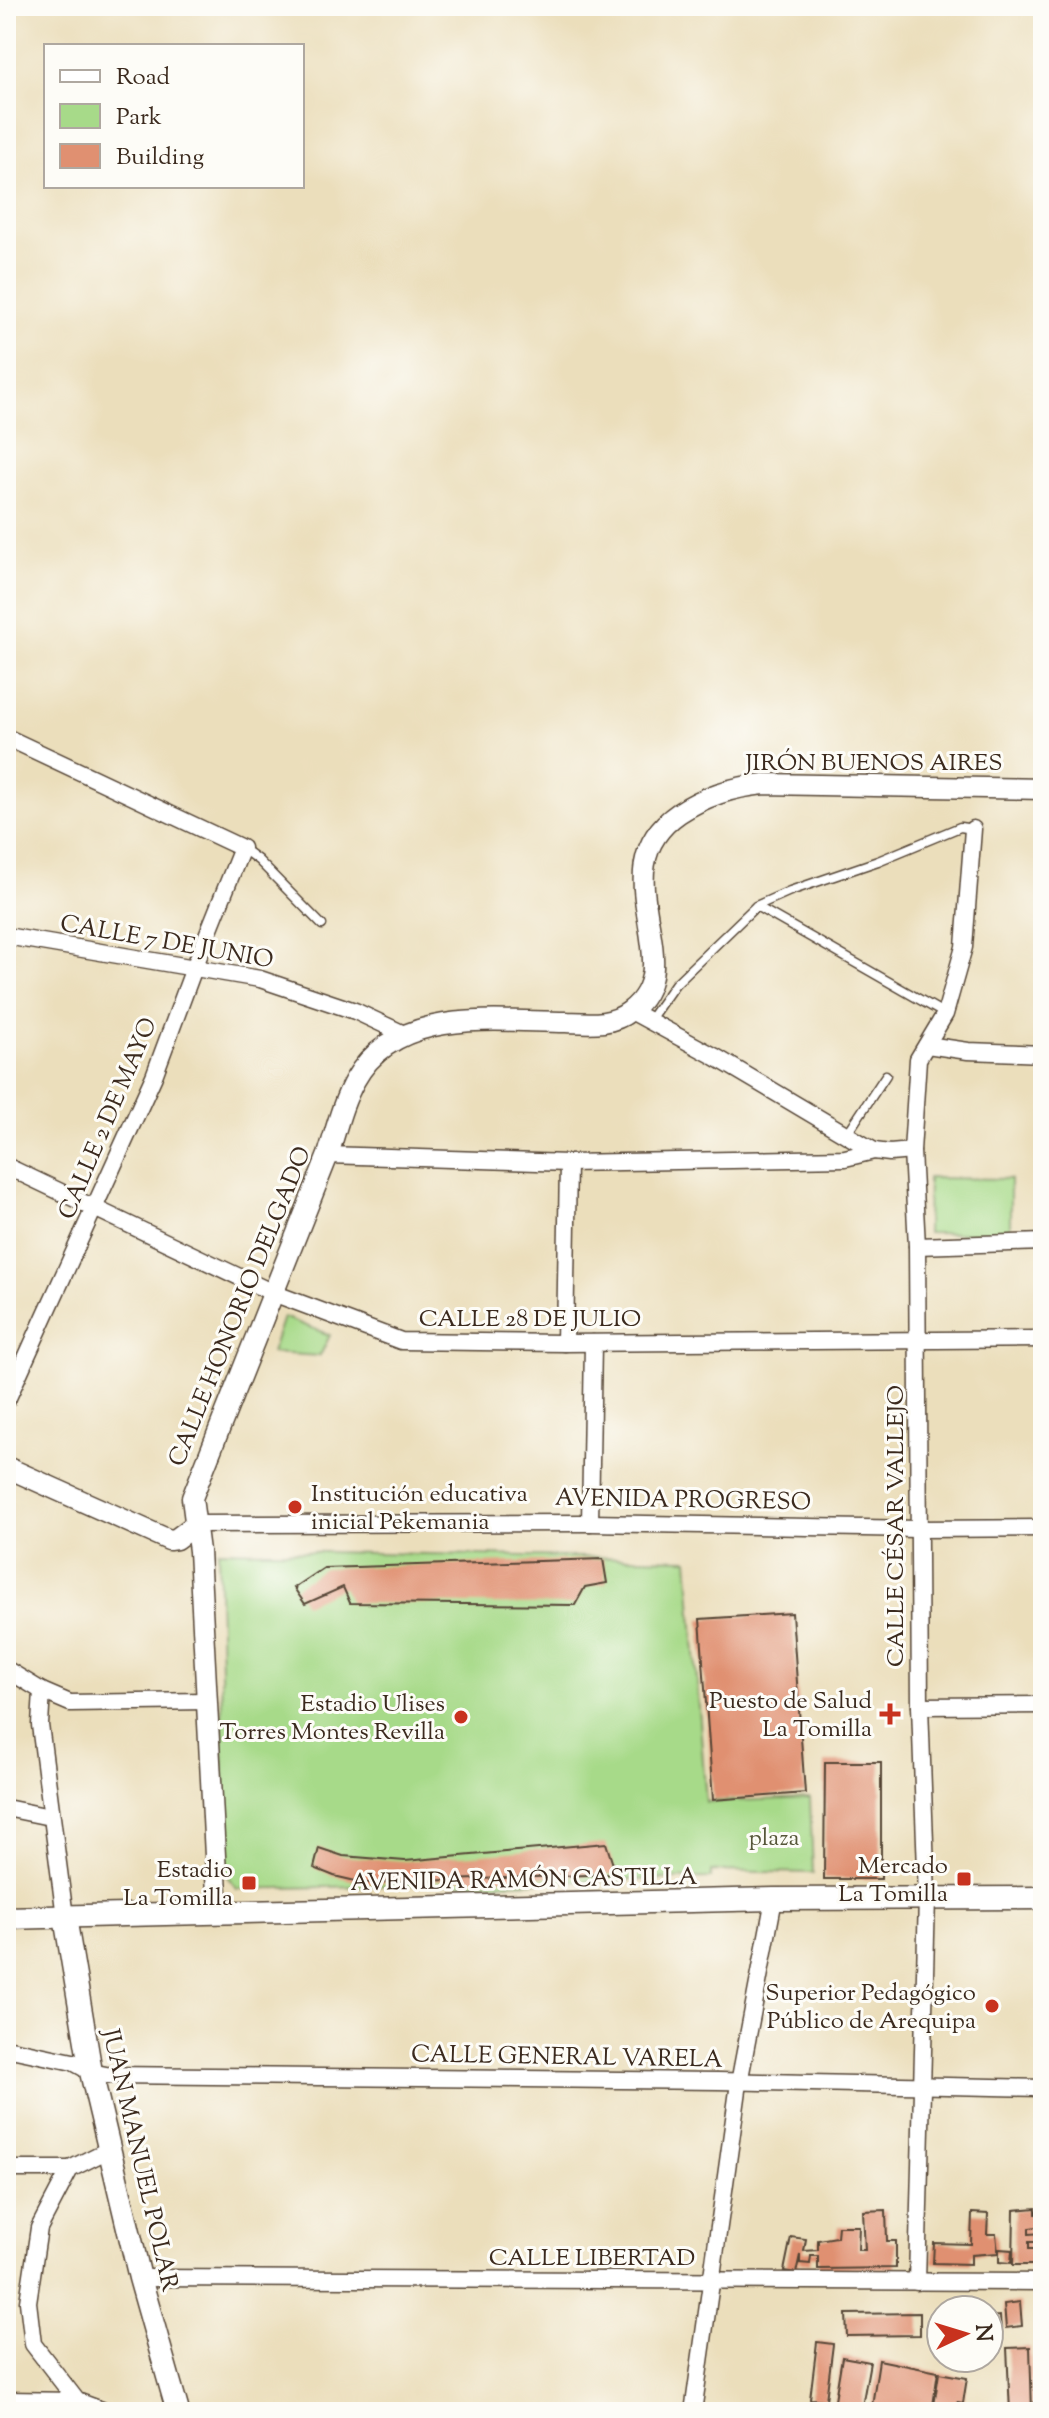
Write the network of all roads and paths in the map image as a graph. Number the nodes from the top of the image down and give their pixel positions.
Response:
1 (6, 737) edge
2 (1041, 790) edge
3 (973, 829) joint
4 (242, 848) junction
5 (756, 906) junction
6 (322, 925) dead end
7 (6, 936) edge
8 (194, 968) junction
9 (945, 1014) junction
10 (640, 1016) junction
11 (406, 1035) junction
12 (927, 1045) junction
13 (1043, 1054) edge
14 (886, 1075) dead end
15 (846, 1135) junction
16 (874, 1151) junction
17 (912, 1151) junction
18 (328, 1155) junction
19 (568, 1163) junction
20 (6, 1166) edge
21 (95, 1208) junction
22 (1043, 1242) edge
23 (917, 1246) junction
24 (273, 1293) junction
25 (1043, 1339) edge
26 (918, 1340) junction
27 (565, 1343) junction
28 (593, 1343) junction
29 (6, 1402) edge
30 (6, 1467) edge
31 (590, 1523) junction
32 (196, 1524) junction
33 (1043, 1528) edge
34 (918, 1529) junction
35 (6, 1669) edge
36 (42, 1691) junction
37 (206, 1701) junction
38 (1043, 1705) edge
39 (920, 1706) junction
40 (6, 1808) edge
41 (50, 1817) junction
42 (927, 1897) junction
43 (1043, 1898) edge
44 (774, 1899) junction
45 (218, 1913) junction
46 (65, 1917) junction
47 (6, 1918) edge
48 (6, 2048) edge
49 (91, 2072) junction
50 (739, 2083) junction
51 (922, 2087) junction
52 (1043, 2088) edge
53 (110, 2149) junction
54 (6, 2169) edge
55 (70, 2169) junction
56 (140, 2278) junction
57 (712, 2282) junction
58 (917, 2282) junction
59 (1043, 2282) edge
60 (6, 2400) edge
61 (77, 2401) junction
62 (107, 2412) edge
63 (178, 2412) edge
64 (693, 2412) edge

1 - 4 street
2 - 10 street, JIRÓN BUENOS AIRES
3 - 5 lane
3 - 9 street, CALLE CÉSAR VALLEJO
4 - 6 lane
4 - 8 street, CALLE 2 DE MAYO
5 - 9 lane
5 - 10 lane
7 - 8 street, CALLE 7 DE JUNIO
8 - 11 street, CALLE 7 DE JUNIO
8 - 21 street, CALLE 2 DE MAYO
9 - 12 street, CALLE CÉSAR VALLEJO
10 - 11 street
10 - 15 street
11 - 18 street, CALLE HONORIO DELGADO
12 - 13 street
12 - 17 street, CALLE CÉSAR VALLEJO
14 - 15 lane
15 - 16 street
16 - 17 street
16 - 19 street
17 - 23 street, CALLE CÉSAR VALLEJO
18 - 19 street
18 - 24 street, CALLE HONORIO DELGADO
19 - 27 street
20 - 21 street, CALLE 28 DE JULIO
21 - 24 street, CALLE 28 DE JULIO
21 - 29 street, CALLE 2 DE MAYO
22 - 23 street
23 - 26 street, CALLE CÉSAR VALLEJO
24 - 27 street, CALLE 28 DE JULIO
24 - 32 street, CALLE HONORIO DELGADO
25 - 26 street, CALLE 28 DE JULIO
26 - 28 street, CALLE 28 DE JULIO
26 - 34 street, CALLE CÉSAR VALLEJO
27 - 28 street, CALLE 28 DE JULIO
28 - 31 street
30 - 32 street, AVENIDA PROGRESO
31 - 32 street, AVENIDA PROGRESO
31 - 34 street, AVENIDA PROGRESO
32 - 37 street, CALLE HONORIO DELGADO
33 - 34 street, AVENIDA PROGRESO
34 - 39 street, CALLE CÉSAR VALLEJO
35 - 36 street
36 - 37 street
36 - 41 street
37 - 45 street, CALLE HONORIO DELGADO
38 - 39 street
39 - 42 street, CALLE CÉSAR VALLEJO
40 - 41 street
41 - 46 street
42 - 43 main road, AVENIDA RAMÓN CASTILLA
42 - 44 main road, AVENIDA RAMÓN CASTILLA
42 - 51 street, CALLE CÉSAR VALLEJO
44 - 45 main road, AVENIDA RAMÓN CASTILLA
44 - 50 street
45 - 46 main road, AVENIDA RAMÓN CASTILLA
46 - 47 main road, AVENIDA RAMÓN CASTILLA
46 - 49 main road, JUAN MANUEL POLAR
48 - 49 street, CALLE GENERAL VARELA
49 - 50 street, CALLE GENERAL VARELA
49 - 53 main road, JUAN MANUEL POLAR
50 - 51 street, CALLE GENERAL VARELA
50 - 57 street
51 - 52 street, CALLE GENERAL VARELA
51 - 58 street, CALLE CÉSAR VALLEJO
53 - 55 street
53 - 56 main road, JUAN MANUEL POLAR
54 - 55 street
55 - 61 street
56 - 57 street, CALLE LIBERTAD
56 - 63 main road, JUAN MANUEL POLAR
57 - 58 street, CALLE LIBERTAD
57 - 64 street
58 - 59 street, CALLE LIBERTAD
60 - 61 street
61 - 62 street

